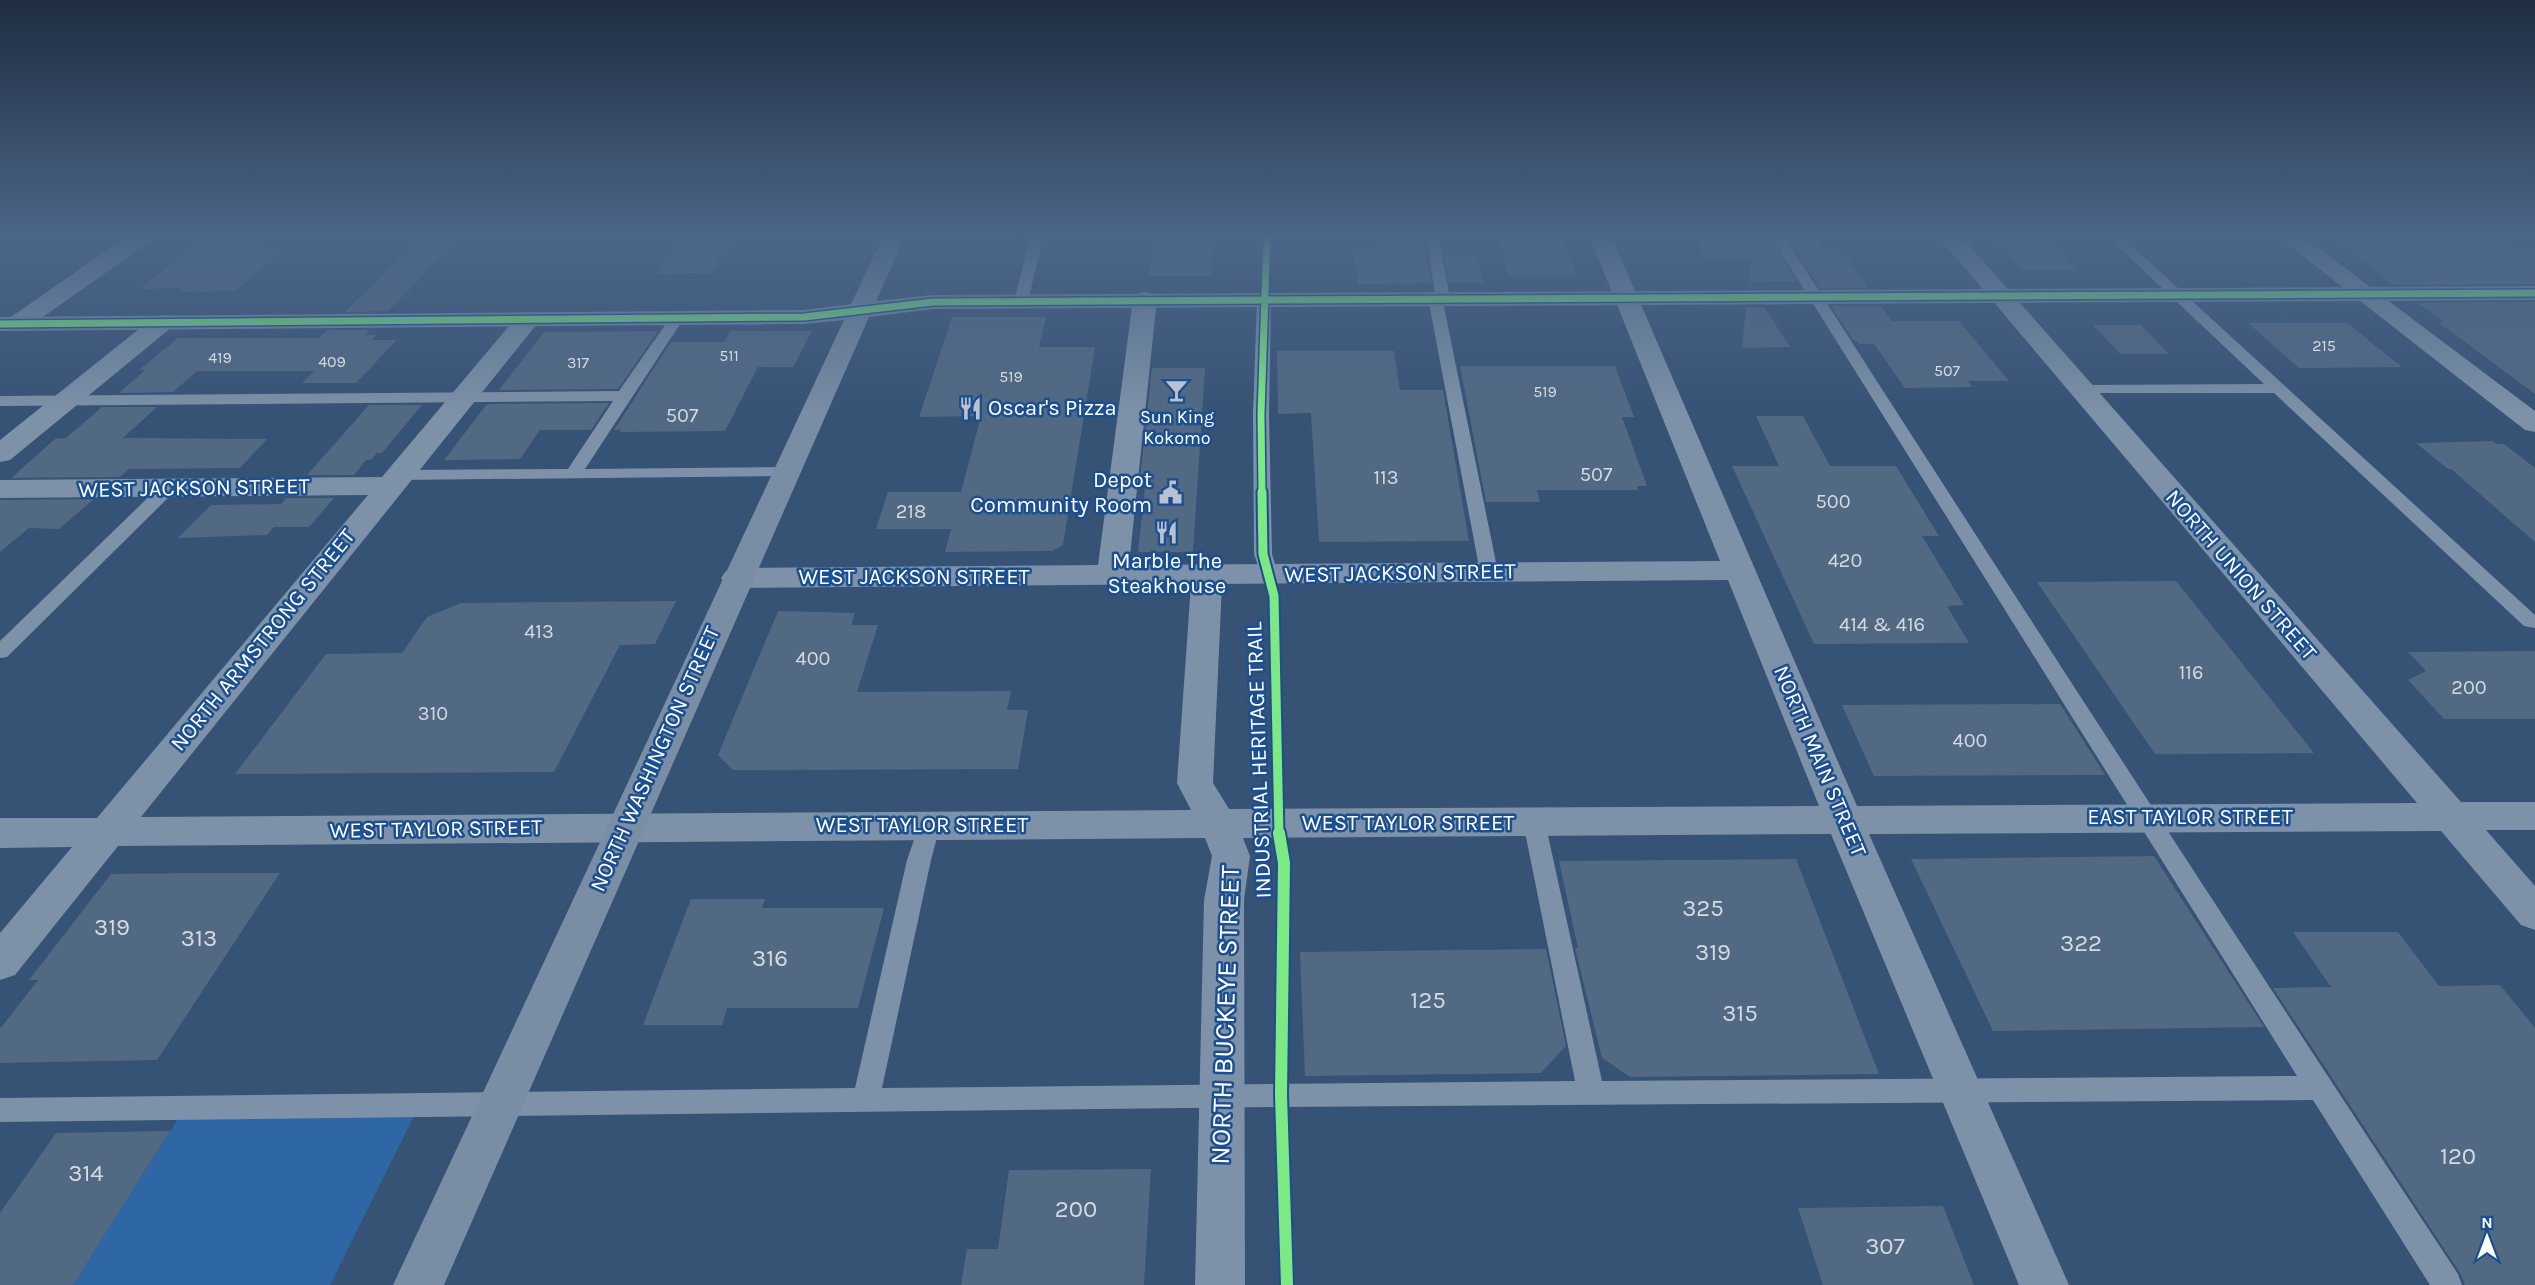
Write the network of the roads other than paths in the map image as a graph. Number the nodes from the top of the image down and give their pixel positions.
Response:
1 (52, 295) edge
2 (868, 295) edge
3 (1023, 295) edge
4 (1439, 295) edge
5 (1626, 295) edge
6 (2274, 295) edge
7 (2365, 295) edge
8 (2000, 296) junction
9 (2177, 296) junction
10 (1816, 297) junction
11 (1439, 298) junction
12 (1627, 298) junction
13 (1144, 299) junction
14 (1264, 299) junction
15 (1021, 301) junction
16 (861, 311) junction
17 (677, 318) junction
18 (528, 319) junction
19 (163, 322) junction
20 (8, 324) edge
21 (2278, 388) junction
22 (2082, 390) junction
23 (624, 396) junction
24 (462, 398) junction
25 (0, 401) edge
26 (64, 401) junction
27 (2535, 424) edge
28 (0, 454) edge
29 (787, 472) junction
30 (574, 473) junction
31 (394, 480) junction
32 (168, 488) junction
33 (0, 489) edge
34 (1739, 570) junction
35 (1489, 572) junction
36 (1208, 574) junction
37 (1269, 574) junction
38 (1112, 575) junction
39 (736, 578) junction
40 (2535, 622) edge
41 (0, 652) edge
42 (2451, 816) junction
43 (2535, 816) edge
44 (2146, 817) junction
45 (1844, 820) junction
46 (1534, 822) junction
47 (1218, 824) junction
48 (929, 826) junction
49 (625, 827) junction
50 (105, 832) junction
51 (0, 833) edge
52 (2535, 914) edge
53 (0, 963) edge
54 (2321, 1088) junction
55 (1960, 1091) junction
56 (1591, 1093) junction
57 (1220, 1096) junction
58 (866, 1100) junction
59 (500, 1103) junction
60 (0, 1110) edge
61 (418, 1285) edge
62 (1220, 1285) edge
63 (2044, 1285) edge
64 (2447, 1285) edge

1 - 20 street
2 - 16 street, NORTH WASHINGTON STREET
3 - 15 lane
4 - 11 lane
5 - 12 street, NORTH MAIN STREET
6 - 9 street
7 - 27 street
8 - 9 street
8 - 10 street
8 - 22 street, NORTH UNION STREET
9 - 21 lane
10 - 12 street
10 - 44 lane
11 - 12 street
11 - 14 street
11 - 35 lane
12 - 34 street, NORTH MAIN STREET
13 - 14 street
13 - 15 street
13 - 38 street
14 - 37 lane
15 - 16 street
16 - 17 street
16 - 29 street, NORTH WASHINGTON STREET
17 - 18 street
17 - 23 lane
18 - 19 street
18 - 24 street, NORTH ARMSTRONG STREET
19 - 20 street
19 - 26 street
21 - 22 lane
21 - 40 lane
22 - 42 street, NORTH UNION STREET
23 - 24 lane
23 - 30 lane
24 - 26 lane
24 - 31 street, NORTH ARMSTRONG STREET
25 - 26 lane
26 - 28 street
29 - 30 lane
29 - 39 street, NORTH WASHINGTON STREET
30 - 31 lane
31 - 32 street, WEST JACKSON STREET
31 - 50 street, NORTH ARMSTRONG STREET
32 - 33 street, WEST JACKSON STREET
32 - 41 lane
34 - 35 street, WEST JACKSON STREET
34 - 45 street, NORTH MAIN STREET
35 - 37 street, WEST JACKSON STREET
36 - 37 street, WEST JACKSON STREET
36 - 38 street, WEST JACKSON STREET
36 - 47 street, NORTH BUCKEYE STREET
38 - 39 street, WEST JACKSON STREET
39 - 49 street, NORTH WASHINGTON STREET
42 - 43 street, EAST TAYLOR STREET
42 - 44 street, EAST TAYLOR STREET
42 - 52 street, NORTH UNION STREET
44 - 45 street, EAST TAYLOR STREET
44 - 54 lane
45 - 46 street, WEST TAYLOR STREET
45 - 55 street, NORTH MAIN STREET
46 - 47 street, WEST TAYLOR STREET
46 - 56 lane
47 - 48 street, WEST TAYLOR STREET
47 - 57 street, NORTH BUCKEYE STREET
48 - 49 street, WEST TAYLOR STREET
48 - 58 lane
49 - 50 street, WEST TAYLOR STREET
49 - 59 street, NORTH WASHINGTON STREET
50 - 51 street, WEST TAYLOR STREET
50 - 53 street, NORTH ARMSTRONG STREET
54 - 55 lane
54 - 64 lane
55 - 56 lane
55 - 63 street, NORTH MAIN STREET
56 - 57 lane
57 - 58 lane
57 - 62 street, NORTH BUCKEYE STREET
58 - 59 lane
59 - 60 lane
59 - 61 street, NORTH WASHINGTON STREET

